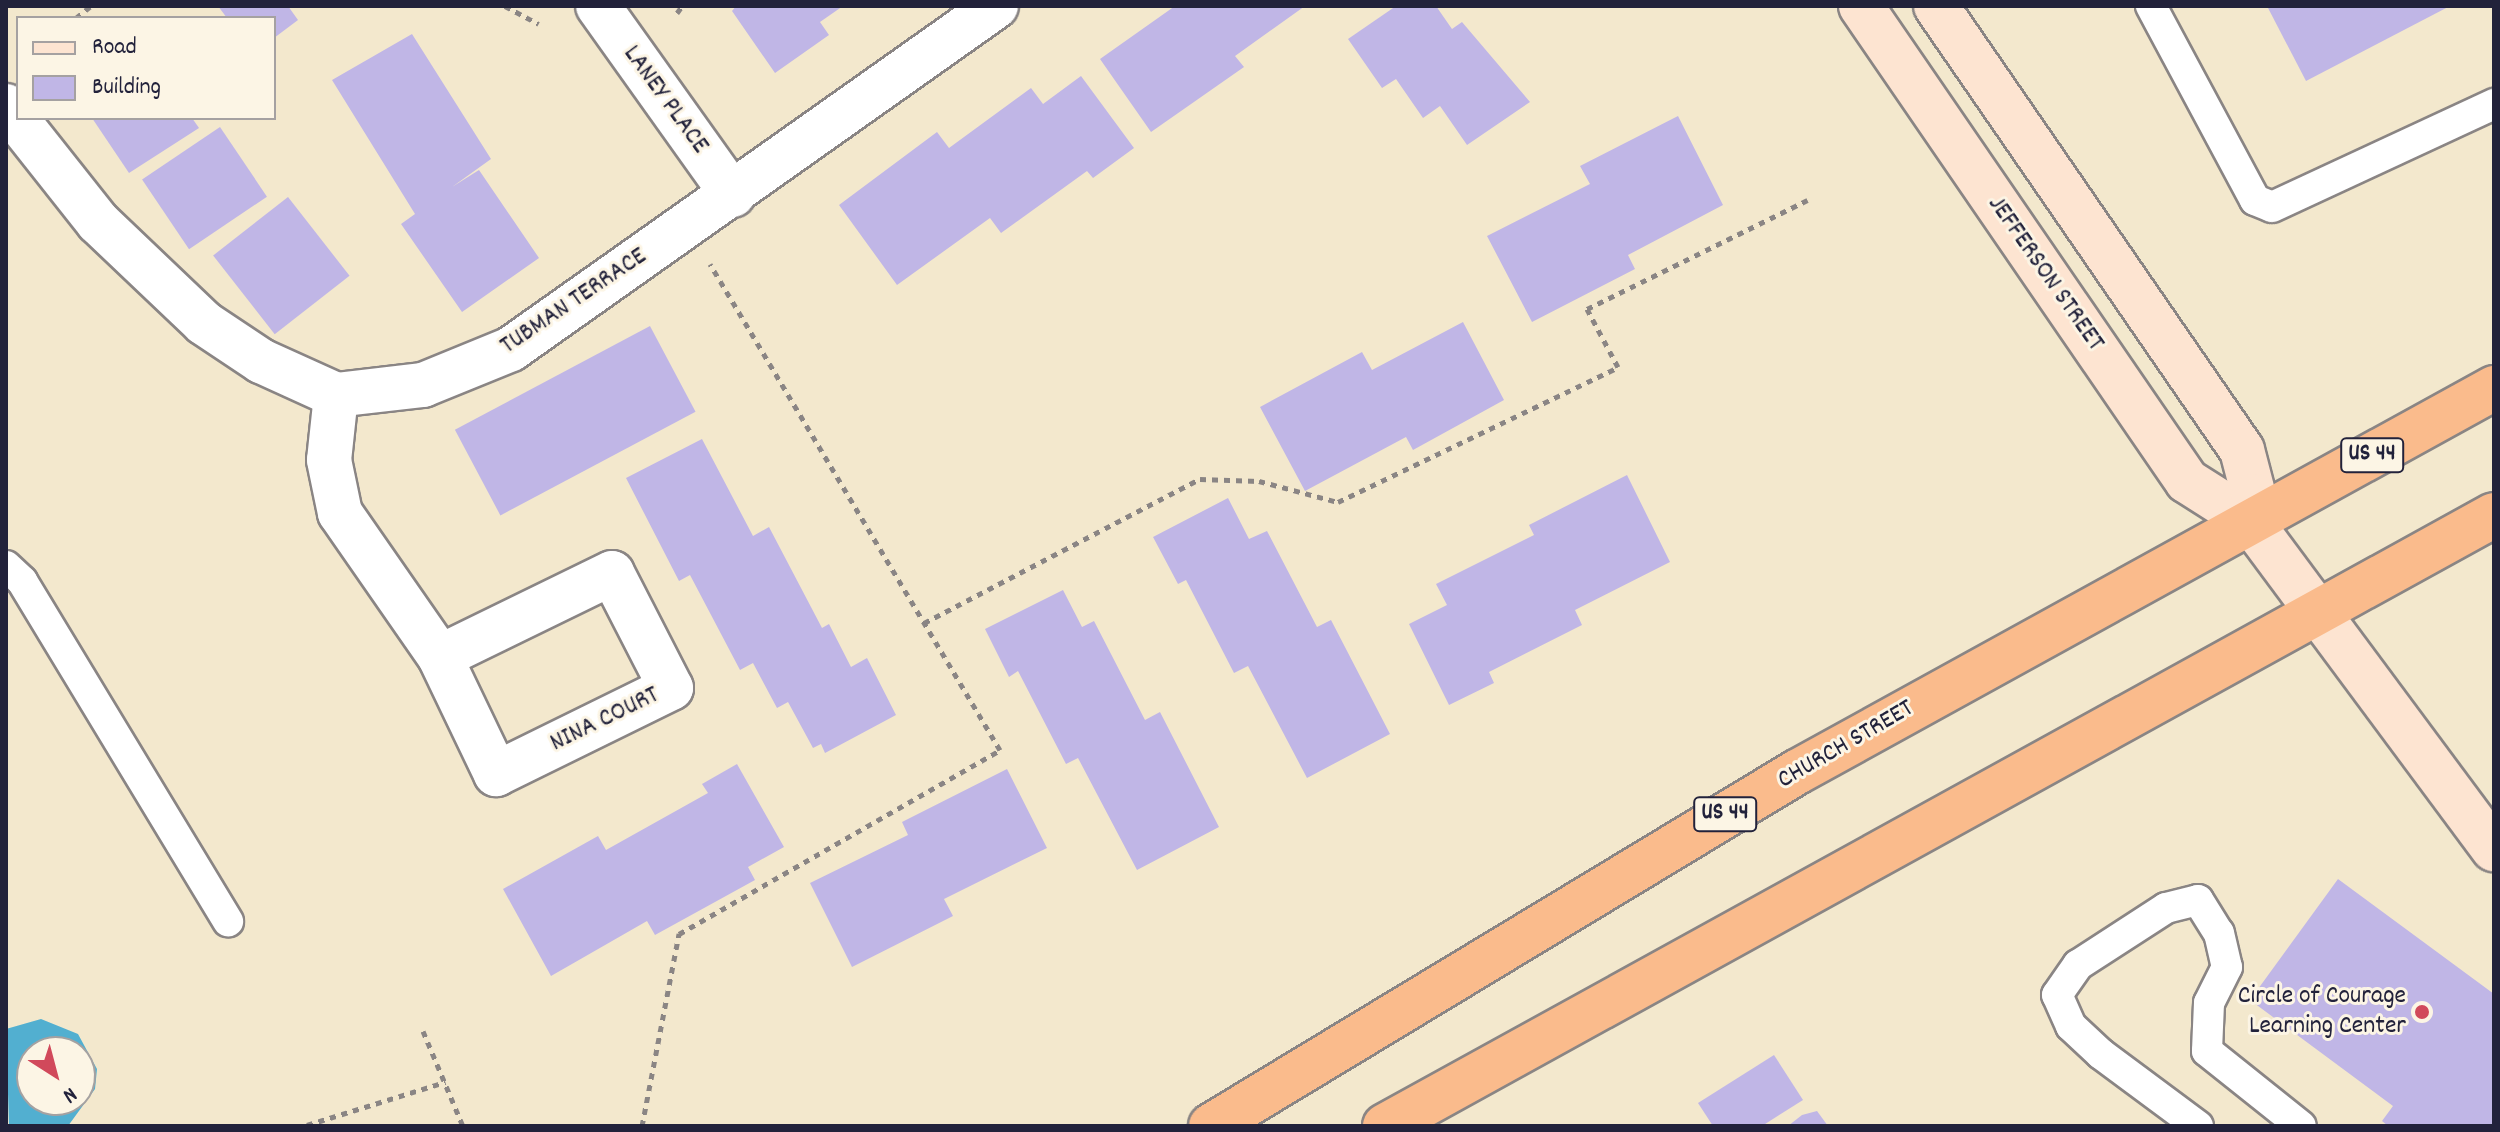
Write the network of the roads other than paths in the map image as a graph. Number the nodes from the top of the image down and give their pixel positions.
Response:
1 (598, 6) edge
2 (996, 6) edge
3 (1861, 6) edge
4 (1936, 6) edge
5 (2151, 6) edge
6 (2494, 104) edge
7 (17, 120) edge
8 (733, 195) junction
9 (2494, 388) edge
10 (336, 395) junction
11 (2494, 515) edge
12 (2250, 521) junction
13 (6, 566) edge
14 (2316, 613) junction
15 (440, 657) junction
16 (2494, 849) edge
17 (228, 921) dead end
18 (1393, 1122) edge
19 (1211, 1126) edge
20 (2198, 1126) edge
21 (2301, 1126) edge

1 - 8 street, LANEY PLACE
2 - 8 street, TUBMAN TERRACE
3 - 12 street, JEFFERSON STREET
4 - 12 street
5 - 6 lane
7 - 10 street
8 - 10 street, TUBMAN TERRACE
9 - 12 highway, CHURCH STREET / US 44
10 - 15 street, NINA COURT
11 - 14 highway
12 - 14 street, JEFFERSON STREET
12 - 19 highway, CHURCH STREET / US 44
13 - 17 lane
14 - 16 street, JEFFERSON STREET
14 - 18 highway
15 - 15 street, NINA COURT
20 - 21 lane

